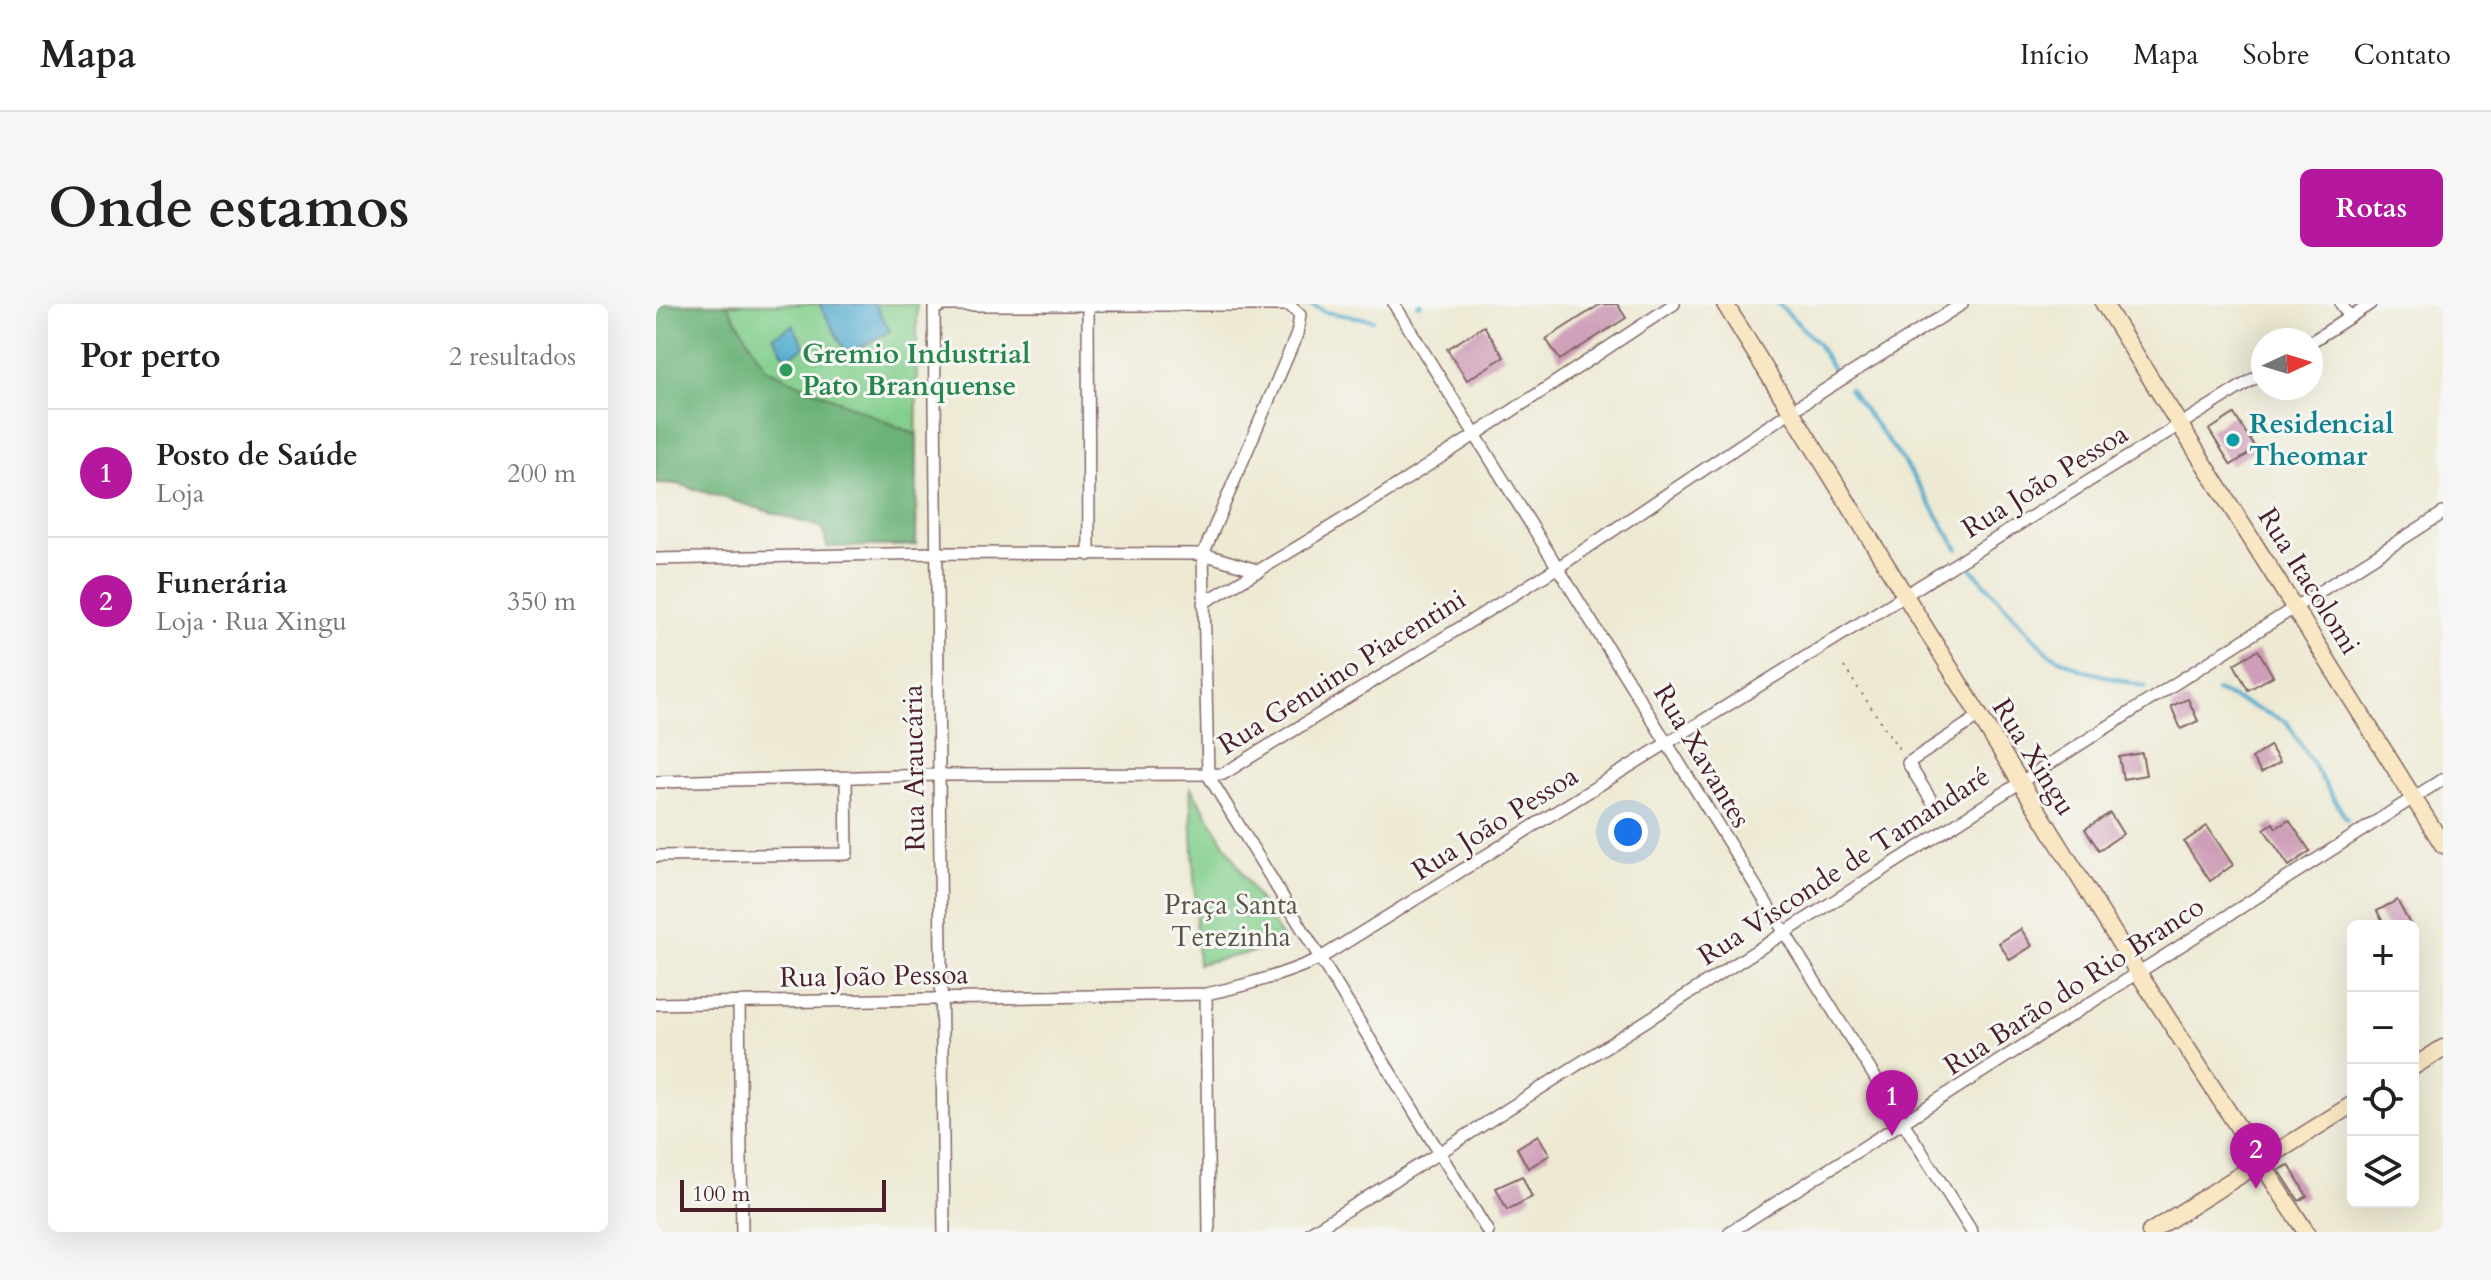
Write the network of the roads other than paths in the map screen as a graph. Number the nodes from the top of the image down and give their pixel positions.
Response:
1 (1088, 304) edge
2 (1394, 304) edge
3 (1674, 304) edge
4 (1725, 304) edge
5 (1962, 304) edge
6 (2104, 304) edge
7 (2341, 304) edge
8 (2370, 304) edge
9 (938, 306) edge
10 (2350, 317) junction
11 (2323, 334) edge
12 (2251, 381) edge
13 (1791, 411) junction
14 (2181, 426) junction
15 (1476, 434) junction
16 (2443, 513) edge
17 (935, 553) junction
18 (1203, 554) junction
19 (1089, 555) junction
20 (656, 559) edge
21 (1560, 566) junction
22 (1260, 571) junction
23 (1904, 596) junction
24 (1203, 603) junction
25 (2295, 609) junction
26 (1978, 717) junction
27 (1667, 745) junction
28 (939, 775) junction
29 (1208, 775) junction
30 (846, 778) junction
31 (2443, 779) edge
32 (656, 782) edge
33 (2019, 783) junction
34 (2413, 797) junction
35 (1936, 808) dead end
36 (2443, 845) edge
37 (656, 856) edge
38 (1784, 934) junction
39 (1319, 959) junction
40 (2139, 974) junction
41 (1206, 994) junction
42 (941, 999) junction
43 (739, 1002) junction
44 (656, 1004) edge
45 (2443, 1048) edge
46 (2418, 1064) edge
47 (2347, 1108) edge
48 (1903, 1123) junction
49 (1439, 1153) junction
50 (2261, 1160) junction
51 (742, 1232) edge
52 (944, 1232) edge
53 (1209, 1232) edge
54 (1311, 1232) edge
55 (1488, 1232) edge
56 (1730, 1232) edge
57 (1972, 1232) edge
58 (2150, 1232) edge
59 (2306, 1232) edge

1 - 9 street
1 - 18 street
1 - 19 street
2 - 15 street, Rua Xavantes
3 - 15 street
4 - 13 street, Rua Xingu
5 - 13 street, Rua Genuino Piacentini
6 - 14 street, Rua Itacolomi
7 - 10 street
8 - 10 street
9 - 17 street, Rua Araucária
10 - 11 street
12 - 14 street, Rua João Pessoa
13 - 21 street, Rua Genuino Piacentini
13 - 23 street, Rua Xingu
14 - 23 street, Rua João Pessoa
14 - 25 street, Rua Itacolomi
15 - 21 street, Rua Xavantes
15 - 22 street
16 - 25 street, Rua Visconde de Tamandaré
17 - 19 street
17 - 20 street
17 - 28 street, Rua Araucária
18 - 19 street
18 - 22 street
18 - 24 street
21 - 27 street, Rua Xavantes
21 - 29 street, Rua Genuino Piacentini
22 - 24 street
23 - 26 street, Rua Xingu
23 - 27 street, Rua João Pessoa
24 - 29 street
25 - 33 street, Rua Visconde de Tamandaré
25 - 34 street, Rua Itacolomi
26 - 33 street, Rua Xingu
26 - 35 street
27 - 38 street, Rua Xavantes
27 - 39 street, Rua João Pessoa
28 - 29 street, Rua Genuino Piacentini
28 - 30 street, Rua Genuino Piacentini
28 - 42 street, Rua Araucária
29 - 39 street
30 - 32 street, Rua Genuino Piacentini
30 - 37 street
31 - 34 street, Rua Barão do Rio Branco
33 - 38 street, Rua Visconde de Tamandaré
33 - 40 street, Rua Xingu
34 - 36 street, Rua Itacolomi
34 - 40 street, Rua Barão do Rio Branco
38 - 48 street, Rua Xavantes
38 - 49 street, Rua Visconde de Tamandaré
39 - 41 street, Rua João Pessoa
39 - 49 street
40 - 48 street, Rua Barão do Rio Branco
40 - 50 street, Rua Xingu
41 - 42 street, Rua João Pessoa
41 - 53 street
42 - 43 street, Rua João Pessoa
42 - 52 street, Rua Araucária
43 - 44 street, Rua João Pessoa
43 - 51 street
45 - 46 street
47 - 50 street
48 - 56 street, Rua Barão do Rio Branco
48 - 57 street, Rua Xavantes
49 - 54 street, Rua Visconde de Tamandaré
49 - 55 street
50 - 58 street
50 - 59 street, Rua Xingu

